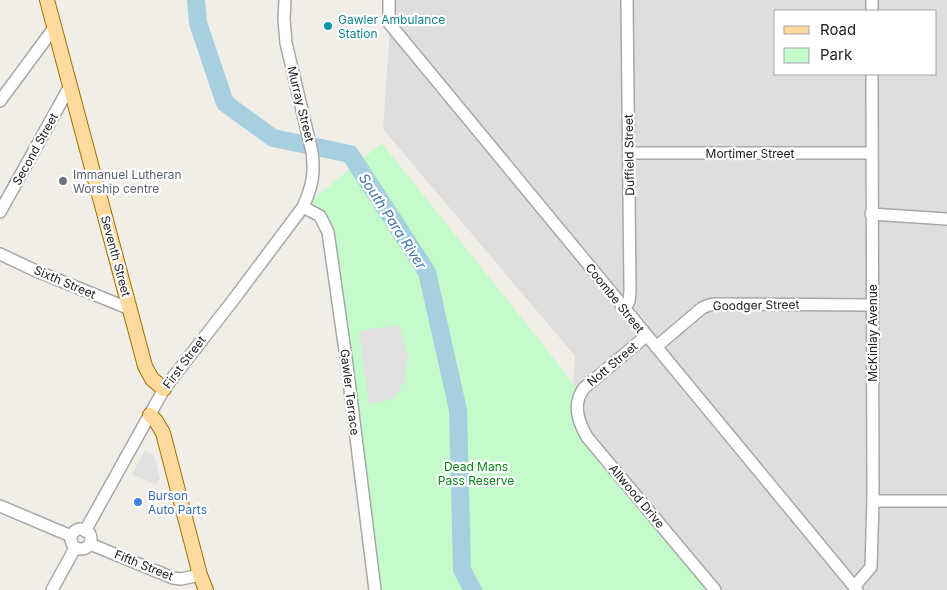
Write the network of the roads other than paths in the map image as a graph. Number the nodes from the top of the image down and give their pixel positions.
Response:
1 (47, 0) edge
2 (285, 0) edge
3 (389, 0) edge
4 (627, 0) edge
5 (54, 28) junction
6 (872, 75) edge
7 (70, 86) junction
8 (0, 101) edge
9 (630, 153) junction
10 (871, 153) junction
11 (303, 207) junction
12 (0, 212) edge
13 (871, 214) junction
14 (947, 220) edge
15 (0, 254) edge
16 (872, 306) junction
17 (130, 309) junction
18 (625, 309) junction
19 (646, 336) junction
20 (656, 347) junction
21 (164, 389) junction
22 (580, 393) joint
23 (150, 415) junction
24 (873, 501) junction
25 (947, 501) edge
26 (0, 506) edge
27 (85, 531) junction
28 (73, 542) junction
29 (90, 544) junction
30 (200, 575) junction
31 (855, 588) edge
32 (52, 590) edge
33 (206, 590) edge
34 (375, 590) edge
35 (715, 590) edge

1 - 5 main road, Seventh Street
2 - 11 street, Murray Street
3 - 18 street, Coombe Street
4 - 9 street, Duffield Street
5 - 7 main road, Seventh Street
5 - 8 street
6 - 10 street, McKinlay Avenue
7 - 12 street, Second Street
7 - 17 main road, Seventh Street
9 - 10 street, Mortimer Street
9 - 18 street, Duffield Street
10 - 13 street, McKinlay Avenue
11 - 21 street, First Street
11 - 34 street, Gawler Terrace
13 - 14 street
13 - 16 street, McKinlay Avenue
15 - 17 street, Sixth Street
16 - 20 street, Goodger Street
16 - 24 street, McKinlay Avenue
17 - 21 main road, Seventh Street
18 - 19 street, Coombe Street
19 - 20 street, Coombe Street
19 - 22 street, Nott Street
20 - 31 street, Coombe Street
21 - 23 street, First Street
22 - 35 street, Allwood Drive
23 - 27 street, First Street
23 - 30 main road
24 - 25 street
24 - 31 street, McKinlay Avenue
26 - 28 street
27 - 28 street
27 - 29 street
28 - 29 street
28 - 32 street
29 - 30 street, Fifth Street
30 - 33 main road

